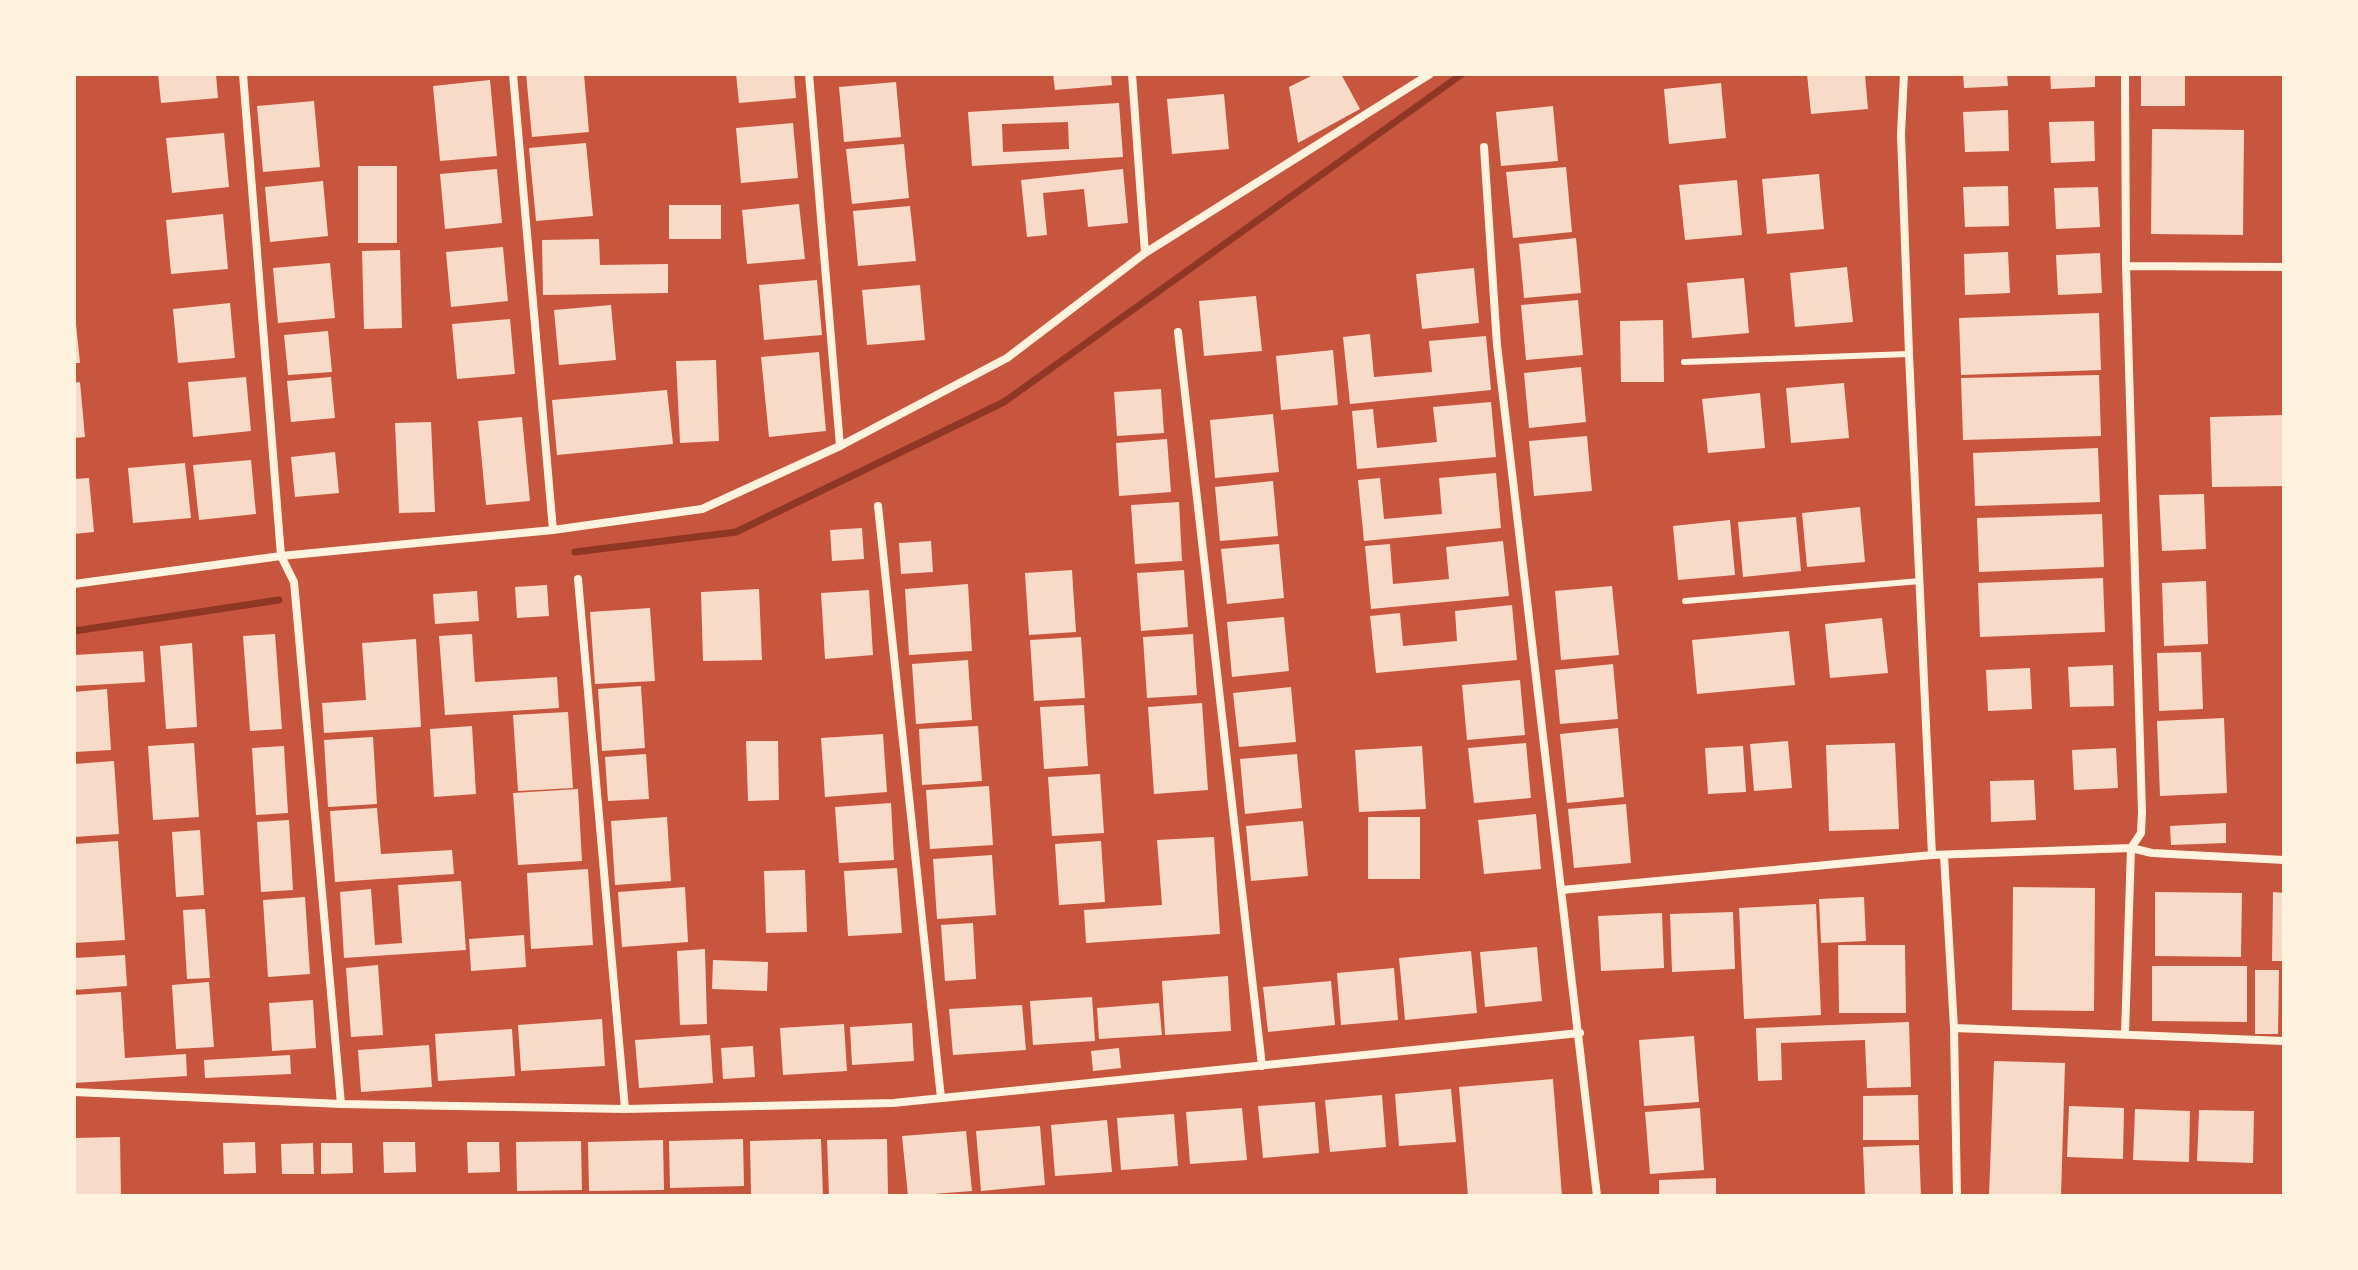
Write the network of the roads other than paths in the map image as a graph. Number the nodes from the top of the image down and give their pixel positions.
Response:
1 (243, 74) edge
2 (513, 74) edge
3 (809, 74) edge
4 (1132, 74) edge
5 (1430, 74) edge
6 (1904, 74) edge
7 (2125, 74) edge
8 (1484, 147) dead end
9 (1145, 253) junction
10 (2126, 266) junction
11 (2284, 267) edge
12 (1178, 332) dead end
13 (1909, 354) junction
14 (1684, 362) dead end
15 (840, 446) junction
16 (878, 506) dead end
17 (553, 530) junction
18 (281, 556) junction
19 (578, 579) dead end
20 (1920, 581) junction
21 (74, 584) edge
22 (1685, 601) dead end
23 (2131, 848) junction
24 (1932, 855) junction
25 (1944, 855) junction
26 (2284, 860) edge
27 (1562, 890) junction
28 (1954, 1028) junction
29 (1580, 1033) junction
30 (2125, 1034) junction
31 (2284, 1041) edge
32 (1262, 1066) junction
33 (74, 1092) edge
34 (941, 1098) junction
35 (341, 1104) junction
36 (625, 1109) junction
37 (1597, 1196) edge
38 (1957, 1196) edge

1 - 18 street
2 - 17 street
3 - 15 street
4 - 9 street
5 - 9 street
6 - 13 street
7 - 10 street
8 - 27 street
9 - 15 street
10 - 11 street
10 - 23 street
12 - 32 street
13 - 14 lane
13 - 20 street
15 - 17 street
16 - 34 street
17 - 18 street
18 - 21 street
18 - 35 street
19 - 36 street
20 - 22 lane
20 - 24 street
23 - 25 street
23 - 26 street
23 - 30 street
24 - 25 street
24 - 27 street
25 - 28 street
27 - 29 street
28 - 30 street
28 - 38 street
29 - 32 street
29 - 37 street
30 - 31 street
32 - 34 street
33 - 35 street
34 - 36 street
35 - 36 street

